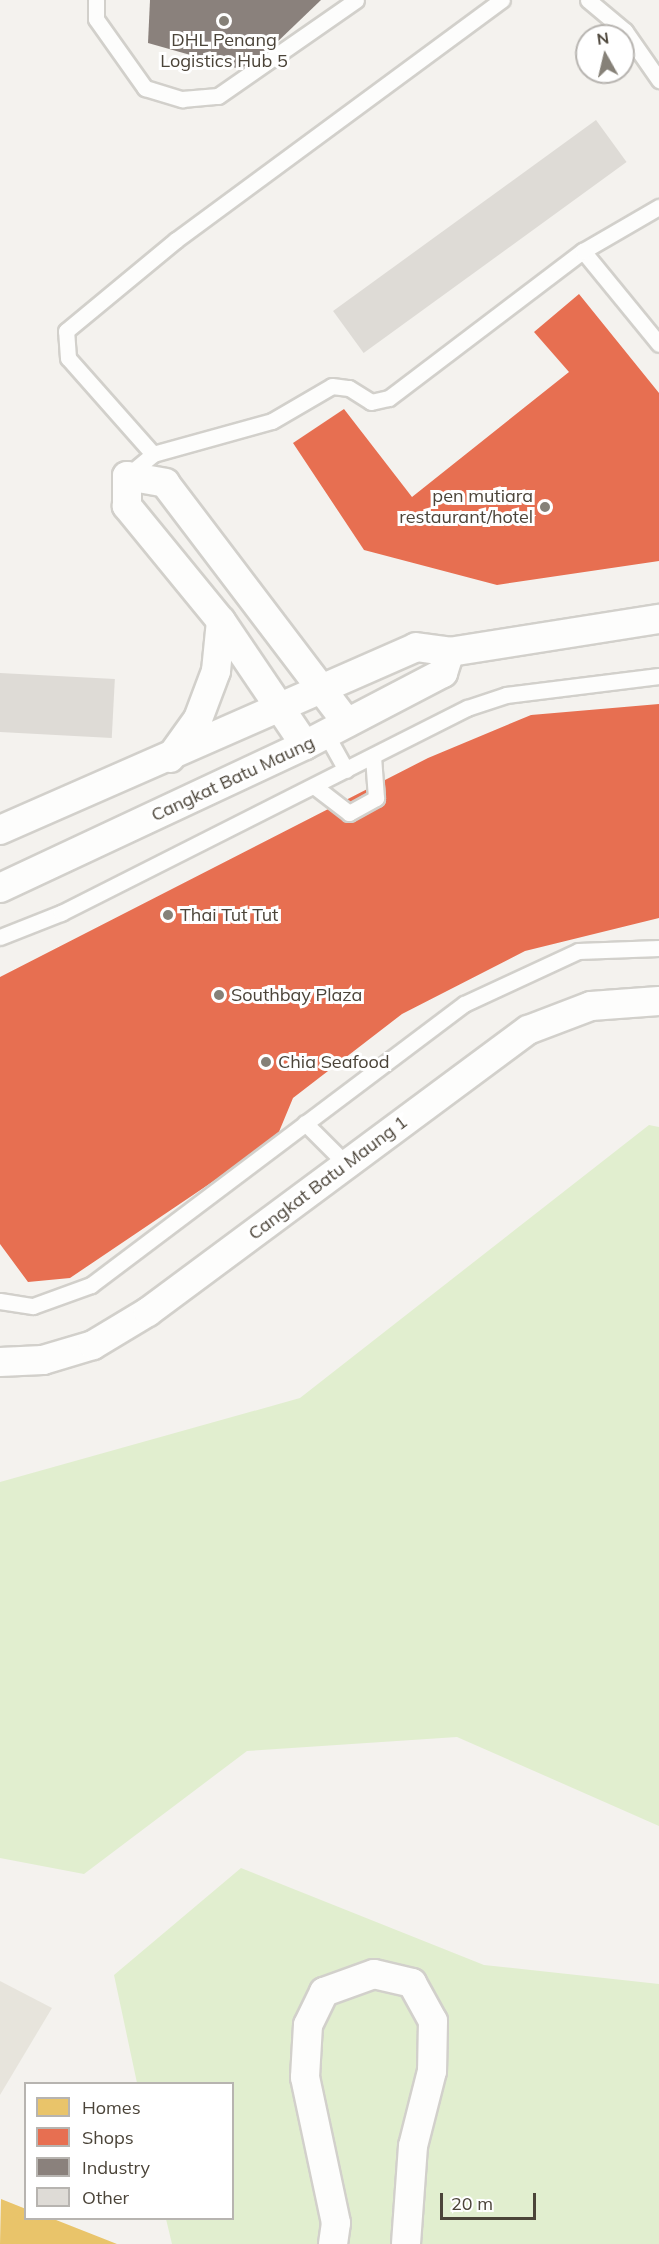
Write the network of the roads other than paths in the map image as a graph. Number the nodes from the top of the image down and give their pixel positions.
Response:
1 (96, 0) edge
2 (356, 0) edge
3 (502, 0) edge
4 (588, 0) edge
5 (659, 80) edge
6 (659, 207) edge
7 (584, 251) junction
8 (659, 344) edge
9 (153, 454) junction
10 (127, 476) junction
11 (659, 619) edge
12 (221, 621) junction
13 (450, 652) junction
14 (659, 676) edge
15 (324, 687) junction
16 (281, 709) junction
17 (326, 734) junction
18 (373, 756) junction
19 (169, 760) junction
20 (346, 770) junction
21 (314, 786) junction
22 (0, 830) edge
23 (0, 888) edge
24 (0, 937) edge
25 (659, 948) edge
26 (659, 1001) edge
27 (305, 1123) junction
28 (346, 1164) junction
29 (0, 1301) edge
30 (0, 1362) edge
31 (333, 2244) edge
32 (406, 2244) edge

1 - 2 lane
3 - 9 lane
4 - 5 lane
6 - 7 lane
7 - 8 lane
7 - 9 lane
9 - 10 lane
10 - 12 street
10 - 15 street
11 - 13 street
12 - 16 street
12 - 19 street
13 - 15 street
13 - 17 street, Cangkat Batu Maung
14 - 18 lane
15 - 16 street
15 - 17 street
16 - 17 street
16 - 19 street
17 - 20 lane
17 - 23 street, Cangkat Batu Maung
18 - 20 lane
18 - 21 lane
19 - 22 street
20 - 21 lane
21 - 24 lane
25 - 27 lane
26 - 28 street, Cangkat Batu Maung 1
27 - 28 lane
27 - 29 lane
28 - 30 street, Cangkat Batu Maung 1
31 - 32 street

